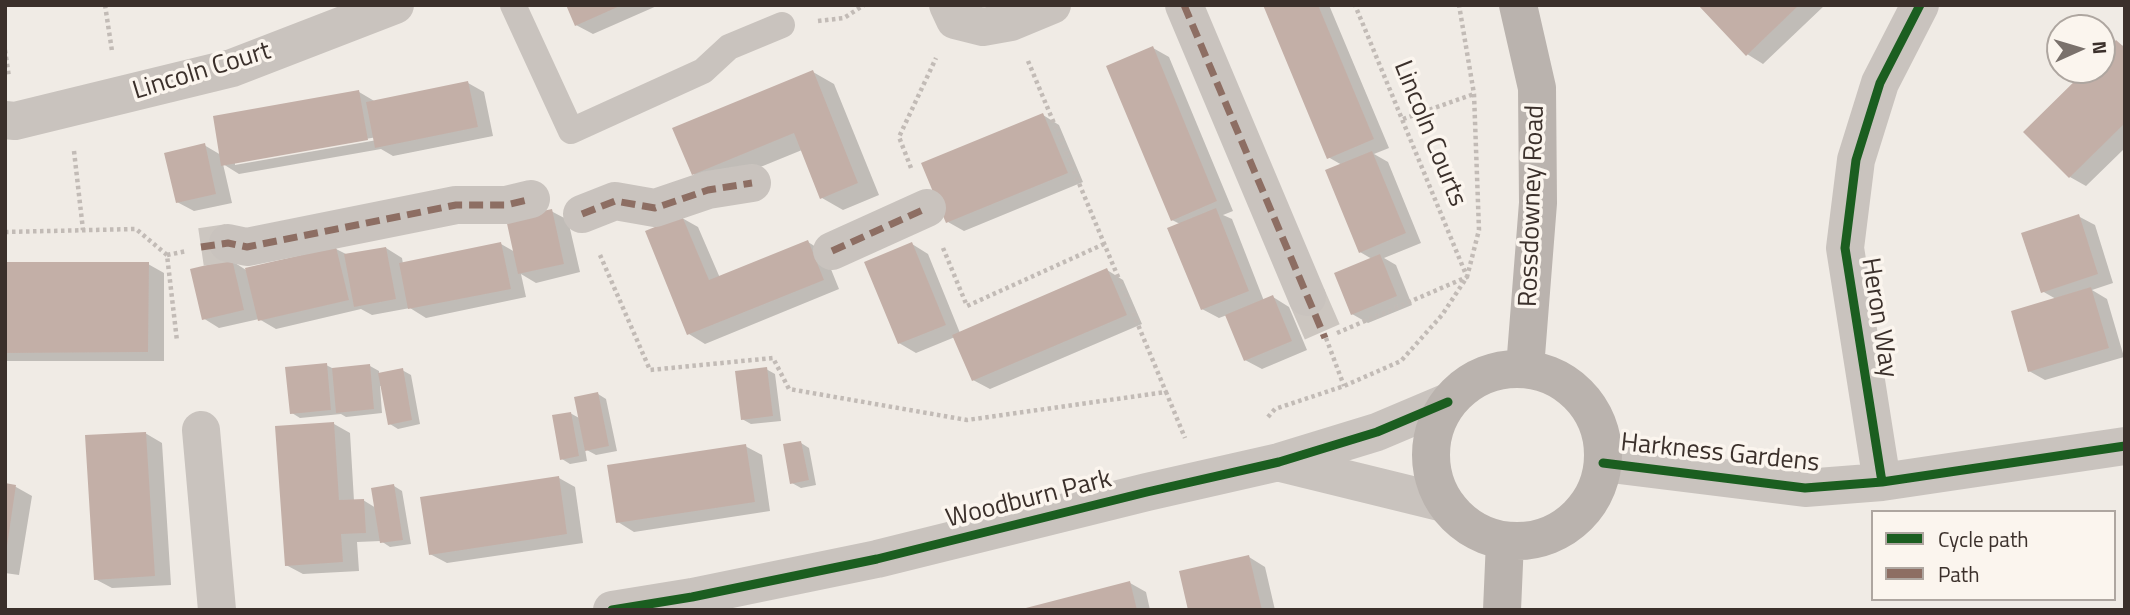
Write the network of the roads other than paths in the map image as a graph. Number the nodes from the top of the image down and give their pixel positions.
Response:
1 (395, 5) edge
2 (513, 5) edge
3 (1052, 5) edge
4 (1184, 5) edge
5 (1518, 5) edge
6 (1920, 5) edge
7 (951, 12) edge
8 (782, 25) road end
9 (5, 120) edge
10 (752, 183) dead end
11 (531, 199) dead end
12 (927, 208) dead end
13 (582, 214) road end
14 (228, 243) tunnel mouth
15 (832, 251) dead end
16 (1307, 297) tunnel mouth
17 (1525, 368) junction
18 (1448, 402) junction
19 (201, 430) dead end
20 (2125, 446) edge
21 (1279, 462) junction
22 (1603, 463) junction
23 (1882, 482) junction
24 (1444, 503) junction
25 (1505, 541) junction
26 (217, 610) edge
27 (612, 610) edge
28 (1502, 610) edge

1 - 9 street, Lincoln Court
2 - 8 lane
3 - 7 street
4 - 16 street
5 - 17 main road, Rossdowney Road
6 - 23 street, Heron Way
10 - 13 street
11 - 14 street
12 - 15 street
17 - 18 main road
17 - 22 main road
18 - 21 street, Woodburn Park
18 - 24 main road
19 - 26 street
20 - 23 street, Harkness Gardens
21 - 24 street, Woodburn Park
21 - 27 street, Woodburn Park
22 - 23 street, Harkness Gardens
22 - 25 main road
24 - 25 main road
25 - 28 main road

